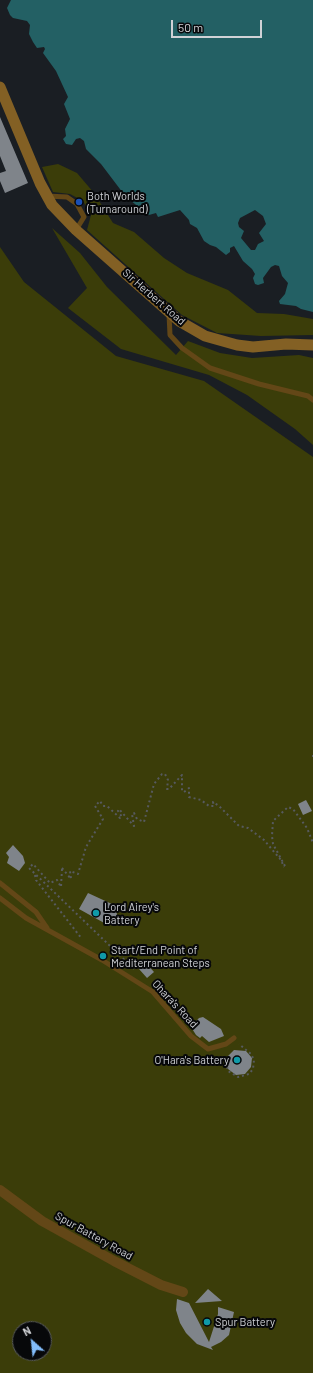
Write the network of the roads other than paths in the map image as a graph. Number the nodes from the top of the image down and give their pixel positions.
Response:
1 (0, 87) edge
2 (46, 196) junction
3 (76, 230) junction
4 (168, 311) junction
5 (313, 345) edge
6 (313, 400) edge
7 (0, 883) edge
8 (0, 898) edge
9 (48, 928) junction
10 (234, 1038) road end
11 (0, 1190) edge
12 (183, 1292) dead end

1 - 2 main road, Sir Herbert Road
2 - 3 main road, Sir Herbert Road
2 - 3 lane
3 - 4 main road, Sir Herbert Road
4 - 5 main road, Sir Herbert Road
4 - 6 lane
7 - 9 lane
8 - 9 lane, Ohara's Road
9 - 10 lane, Ohara's Road
11 - 12 street, Spur Battery Road

